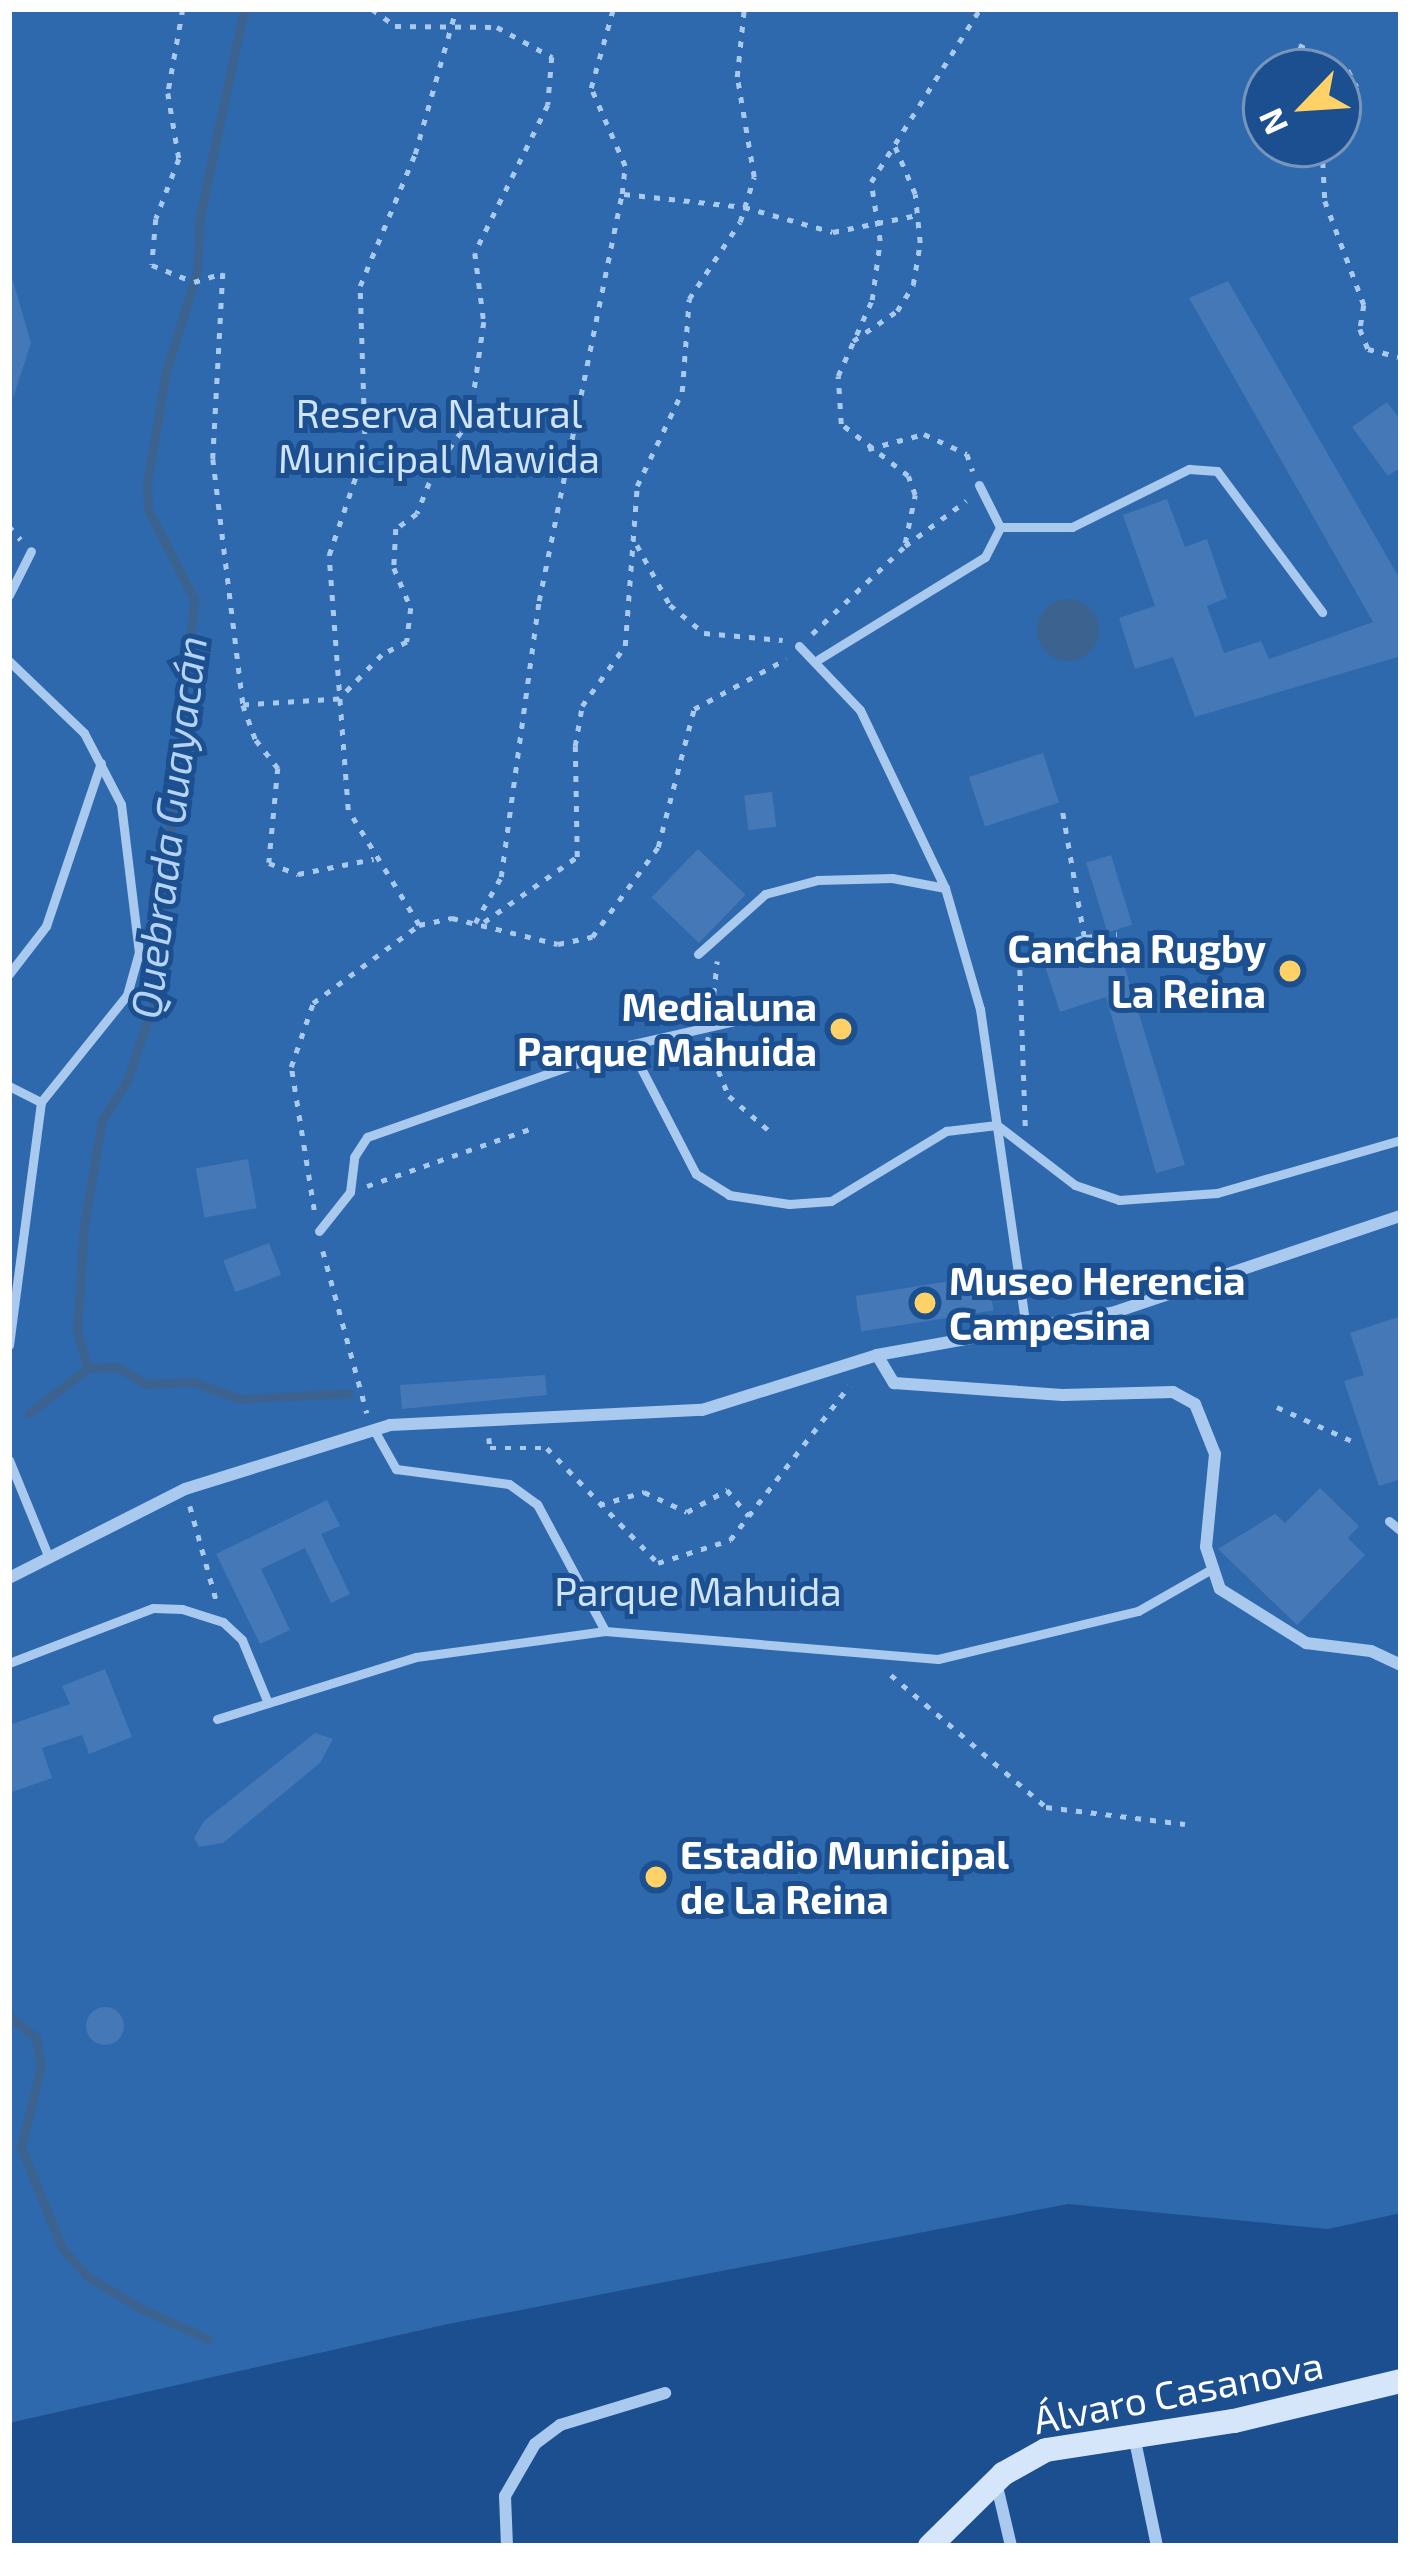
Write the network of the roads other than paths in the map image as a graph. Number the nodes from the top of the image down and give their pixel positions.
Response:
1 (979, 485) road end
2 (1000, 527) junction
3 (31, 551) dead end
4 (9, 595) edge
5 (1322, 613) dead end
6 (799, 646) road end
7 (819, 659) junction
8 (9, 664) edge
9 (101, 763) junction
10 (944, 888) junction
11 (698, 954) dead end
12 (9, 974) edge
13 (735, 1021) dead end
14 (629, 1045) junction
15 (9, 1086) edge
16 (41, 1102) junction
17 (997, 1125) junction
18 (1401, 1140) edge
19 (1401, 1216) edge
20 (319, 1232) dead end
21 (1026, 1328) junction
22 (9, 1345) edge
23 (877, 1355) junction
24 (374, 1430) junction
25 (9, 1460) edge
26 (1389, 1521) dead end
27 (1401, 1531) edge
28 (49, 1558) junction
29 (1210, 1570) junction
30 (9, 1578) edge
31 (605, 1631) junction
32 (9, 1663) edge
33 (1401, 1664) edge
34 (268, 1703) junction
35 (217, 1719) dead end
36 (1401, 2381) edge
37 (665, 2393) dead end
38 (1133, 2435) junction
39 (996, 2481) junction
40 (507, 2546) edge
41 (930, 2546) edge
42 (1011, 2546) edge
43 (1156, 2546) edge

1 - 2 lane
2 - 5 lane
2 - 7 lane
3 - 4 lane
6 - 7 lane
7 - 10 lane
8 - 9 lane
9 - 12 lane
9 - 16 lane
10 - 11 lane
10 - 17 lane
13 - 14 lane
14 - 17 lane
14 - 20 lane
15 - 16 lane
16 - 22 lane
17 - 18 lane
17 - 21 lane
19 - 21 street
21 - 23 street
23 - 24 street
23 - 29 street
24 - 28 street
24 - 31 lane
25 - 28 lane
26 - 27 lane
28 - 30 street
29 - 31 lane
29 - 33 street
31 - 34 lane
32 - 34 lane
34 - 35 lane
36 - 38 street, Álvaro Casanova
37 - 40 street
38 - 39 street, Álvaro Casanova
38 - 43 street
39 - 41 street, Álvaro Casanova
39 - 42 street

